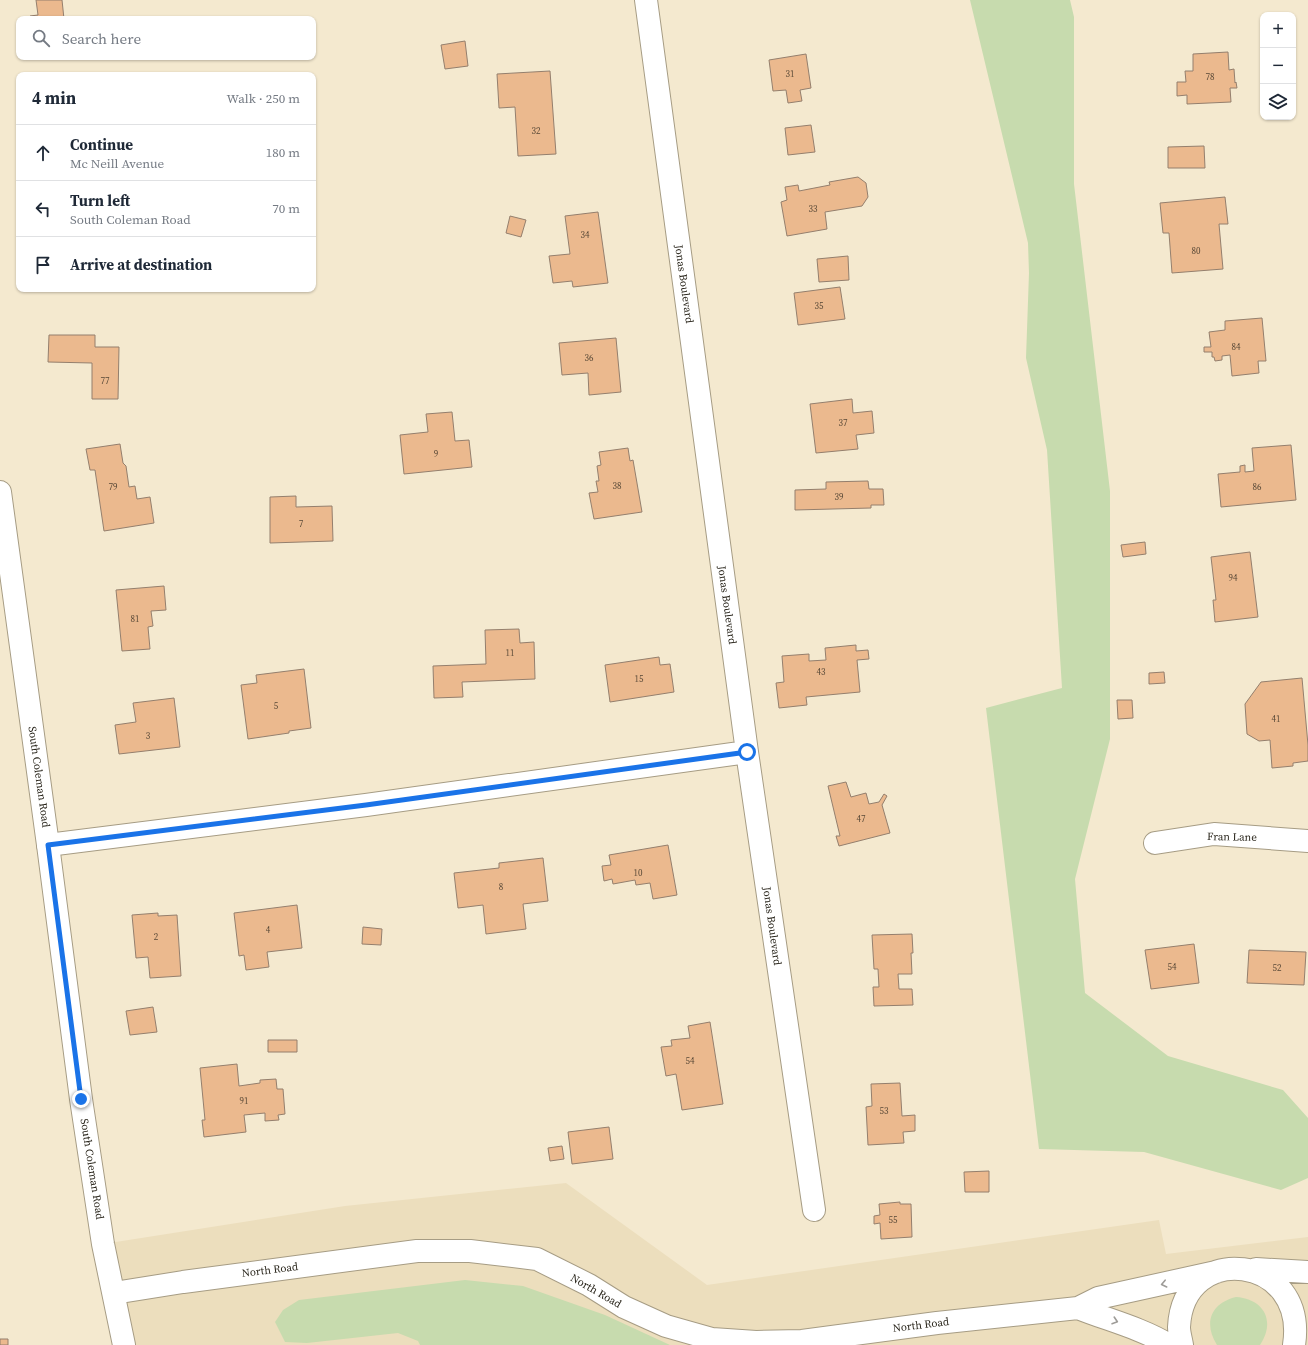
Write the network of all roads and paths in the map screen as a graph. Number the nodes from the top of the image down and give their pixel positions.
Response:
1 (646, 0) edge
2 (0, 492) edge
3 (747, 752) junction
4 (1308, 841) edge
5 (1155, 843) dead end
6 (48, 845) junction
7 (814, 1210) dead end
8 (1249, 1269) junction
9 (1216, 1272) junction
10 (1308, 1272) edge
11 (114, 1293) junction
12 (1078, 1308) junction
13 (1299, 1336) edge
14 (124, 1345) edge
15 (1169, 1345) edge
16 (1182, 1345) edge

1 - 3 street, Jonas Boulevard
2 - 6 street, South Coleman Road
3 - 6 street
3 - 7 street, Jonas Boulevard
4 - 5 street, Fran Lane
6 - 11 street, South Coleman Road
8 - 9 street, North Road
8 - 10 street
8 - 13 street
9 -> 12 street, North Road
9 - 16 street
11 - 12 street, North Road
11 - 14 street, South Coleman Road
12 -> 15 street, North Road

